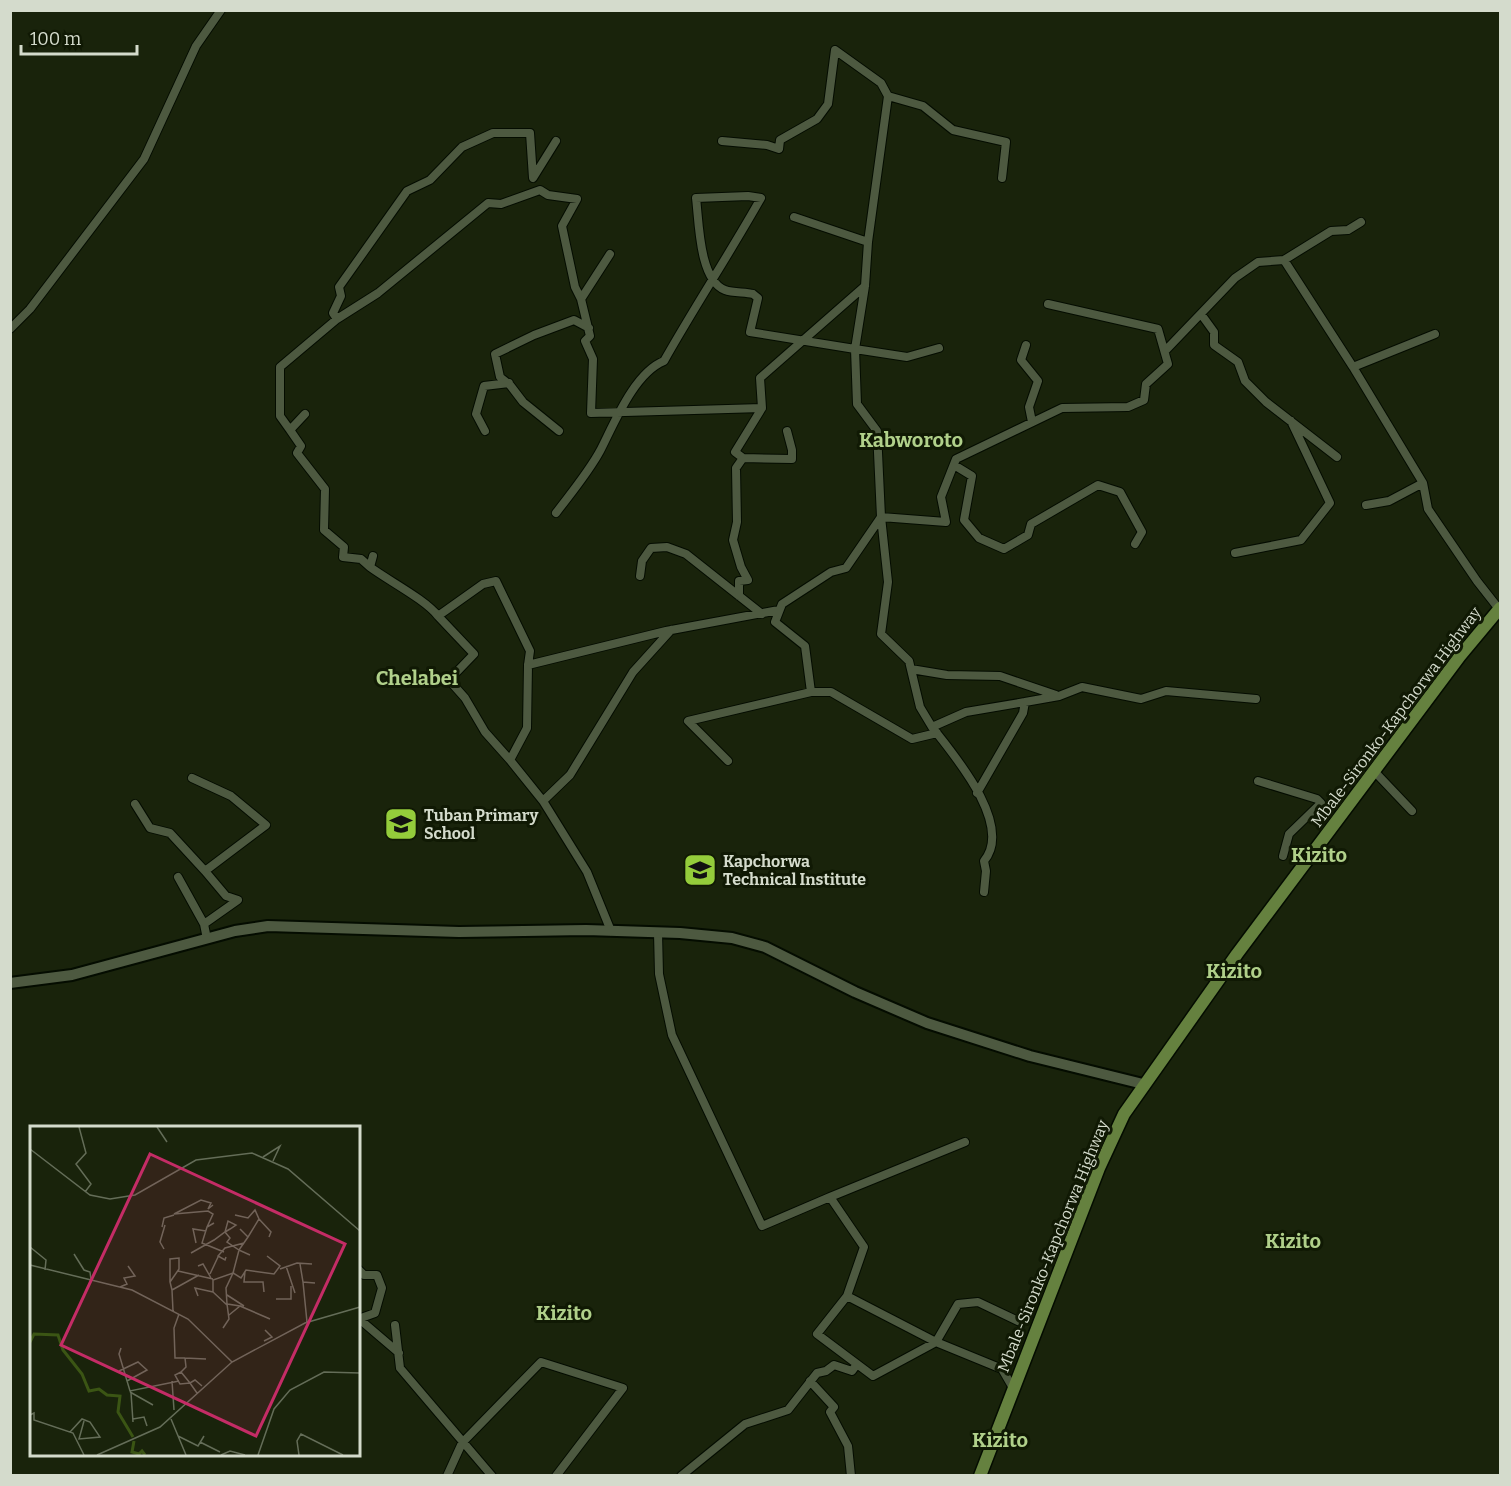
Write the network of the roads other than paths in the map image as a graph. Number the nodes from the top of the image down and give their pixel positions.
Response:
1 (221, 10) edge
2 (888, 96) junction
3 (556, 141) dead end
4 (722, 141) dead end
5 (1002, 178) dead end
6 (794, 217) dead end
7 (1361, 222) dead end
8 (868, 242) junction
9 (610, 254) dead end
10 (1284, 260) junction
11 (711, 278) junction
12 (865, 286) junction
13 (581, 299) junction
14 (1048, 304) dead end
15 (1201, 314) junction
16 (337, 320) junction
17 (10, 328) edge
18 (588, 328) junction
19 (1435, 334) dead end
20 (802, 342) junction
21 (1026, 345) dead end
22 (939, 348) dead end
23 (855, 349) junction
24 (1165, 351) junction
25 (1353, 367) junction
26 (509, 383) junction
27 (762, 408) junction
28 (617, 413) junction
29 (305, 414) dead end
30 (1291, 421) junction
31 (1032, 422) junction
32 (290, 430) junction
33 (484, 431) dead end
34 (559, 431) dead end
35 (786, 431) dead end
36 (1337, 457) dead end
37 (743, 458) junction
38 (954, 465) junction
39 (1424, 483) junction
40 (1366, 505) dead end
41 (556, 513) dead end
42 (881, 517) junction
43 (1135, 544) dead end
44 (1235, 553) dead end
45 (373, 556) dead end
46 (370, 567) junction
47 (640, 576) dead end
48 (739, 596) junction
49 (1500, 608) edge
50 (779, 610) junction
51 (762, 614) junction
52 (438, 616) junction
53 (671, 630) junction
54 (528, 665) junction
55 (911, 669) junction
56 (811, 692) junction
57 (1059, 696) junction
58 (1256, 699) dead end
59 (1025, 702) junction
60 (934, 730) junction
61 (510, 760) junction
62 (728, 761) dead end
63 (1374, 771) junction
64 (192, 778) dead end
65 (1258, 781) dead end
66 (977, 792) junction
67 (543, 801) junction
68 (135, 804) dead end
69 (1412, 811) dead end
70 (1283, 856) dead end
71 (205, 871) junction
72 (178, 877) dead end
73 (984, 892) dead end
74 (204, 924) junction
75 (611, 931) junction
76 (658, 933) junction
77 (207, 939) junction
78 (10, 983) edge
79 (1143, 1084) junction
80 (965, 1142) dead end
81 (830, 1197) junction
82 (360, 1271) edge
83 (847, 1296) junction
84 (360, 1318) edge
85 (1020, 1322) dead end
86 (395, 1325) dead end
87 (936, 1342) junction
88 (399, 1353) junction
89 (857, 1364) junction
90 (810, 1381) junction
91 (1013, 1388) junction
92 (462, 1443) junction
93 (447, 1476) edge
94 (492, 1476) edge
95 (556, 1476) edge
96 (681, 1476) edge
97 (851, 1476) edge
98 (980, 1476) edge

1 - 17 street
2 - 4 street
2 - 5 street
2 - 8 street
3 - 16 street
6 - 8 street
7 - 10 street
8 - 12 street
9 - 13 street
10 - 15 street
10 - 25 street
11 - 11 street
11 - 20 street
11 - 28 street
12 - 20 street
12 - 23 street
13 - 16 street
13 - 18 street
14 - 24 street
15 - 24 street
15 - 30 street
16 - 32 street
18 - 26 street
18 - 28 street
19 - 25 street
20 - 23 street
20 - 27 street
21 - 31 street
22 - 23 street
23 - 42 street
24 - 31 street
25 - 39 street
26 - 33 street
26 - 34 street
27 - 28 street
27 - 37 street
28 - 41 street
29 - 32 street
30 - 36 street
30 - 44 street
31 - 38 street
32 - 46 street
35 - 37 street
37 - 48 street
38 - 42 street
38 - 43 street
39 - 40 street
39 - 49 street
42 - 50 street
42 - 55 street
45 - 46 street
46 - 52 street
47 - 48 street
48 - 51 street
49 - 63 main road, Mbale-Sironko-Kapchorwa Highway
50 - 51 street
50 - 56 street
51 - 53 street
52 - 54 street
52 - 61 street
53 - 54 street
53 - 67 street
54 - 61 street
55 - 57 street
55 - 60 street
56 - 60 street
56 - 62 street
57 - 58 street
57 - 59 street
59 - 60 street
59 - 66 street
60 - 66 street
61 - 67 street
63 - 69 street
63 - 79 main road, Mbale-Sironko-Kapchorwa Highway
64 - 71 street
65 - 70 street
66 - 73 street
67 - 75 street
68 - 71 street
71 - 74 street
72 - 74 street
74 - 77 street
75 - 76 street
75 - 77 street
76 - 79 street
76 - 81 street
77 - 78 street
79 - 91 main road, Mbale-Sironko-Kapchorwa Highway
80 - 81 street
81 - 83 street
82 - 84 street
83 - 87 street
83 - 89 street
84 - 88 street
85 - 87 street
86 - 88 street
87 - 89 street
87 - 91 street
88 - 92 street
89 - 90 street
90 - 96 street
90 - 97 street
91 - 98 main road, Mbale-Sironko-Kapchorwa Highway
92 - 93 street
92 - 94 street
92 - 95 street

